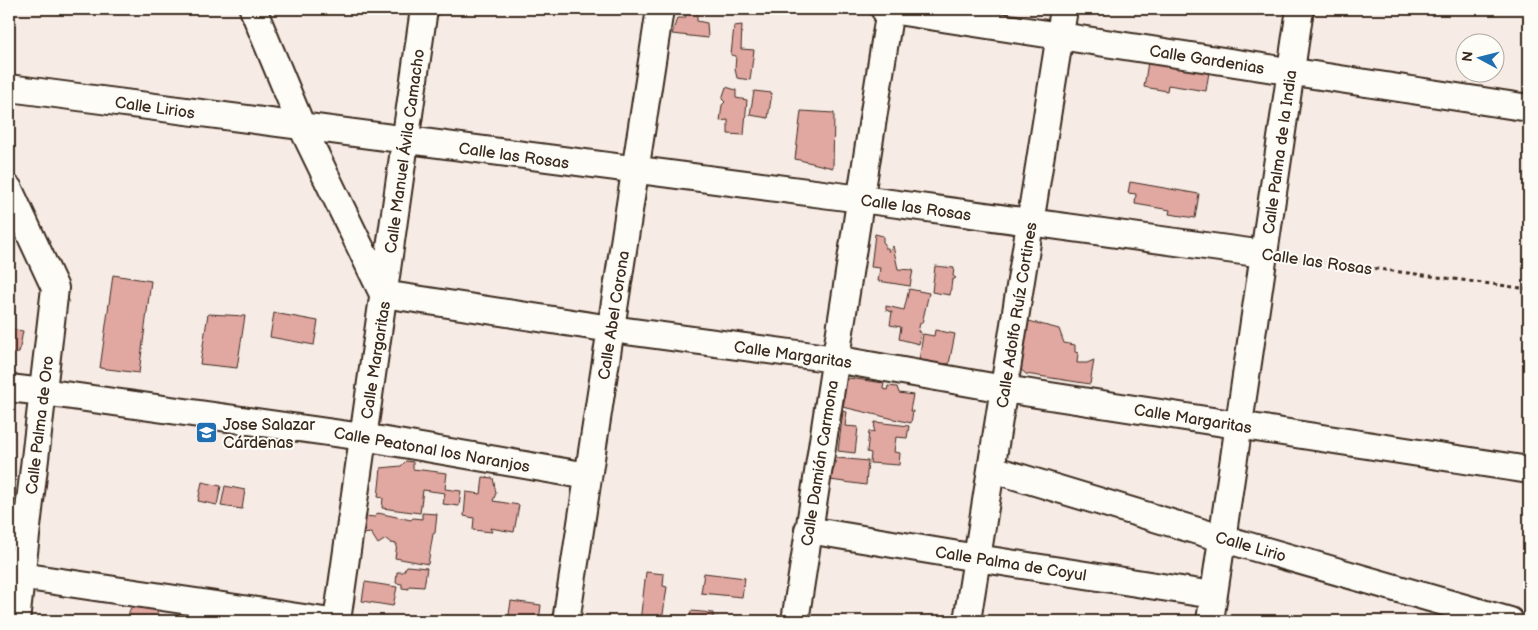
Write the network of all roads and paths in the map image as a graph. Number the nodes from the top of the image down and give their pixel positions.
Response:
1 (253, 9) edge
2 (424, 9) edge
3 (660, 9) edge
4 (888, 9) edge
5 (1064, 9) edge
6 (1300, 9) edge
7 (1060, 37) junction
8 (1291, 72) junction
9 (9, 88) edge
10 (1529, 108) edge
11 (302, 127) junction
12 (405, 140) junction
13 (635, 171) junction
14 (9, 189) edge
15 (861, 199) junction
16 (1031, 223) junction
17 (1264, 254) junction
18 (1529, 289) edge
19 (383, 294) junction
20 (611, 329) junction
21 (835, 359) junction
22 (9, 388) edge
23 (1004, 389) junction
24 (43, 392) junction
25 (1239, 425) junction
26 (363, 437) junction
27 (992, 469) junction
28 (1529, 470) edge
29 (588, 476) junction
30 (808, 530) junction
31 (1221, 538) junction
32 (977, 558) junction
33 (21, 576) junction
34 (1215, 614) edge
35 (16, 621) edge
36 (324, 621) edge
37 (337, 621) edge
38 (566, 621) edge
39 (795, 621) edge
40 (968, 621) edge
41 (1510, 621) edge

1 - 11 street
2 - 12 street, Calle Manuel Ávila Camacho
3 - 13 street, Calle Abel Corona
4 - 7 street, Calle Gardenias
4 - 15 street, Calle Damián Carmona
5 - 7 street, Calle Adolfo Ruíz Cortines
6 - 8 street, Calle Palma de la India
7 - 8 street, Calle Gardenias
7 - 16 street, Calle Adolfo Ruíz Cortines
8 - 10 street, Calle Gardenias
8 - 17 street, Calle Palma de la India
9 - 11 street, Calle Lirios
11 - 12 street, Calle las Rosas
11 - 19 street
12 - 13 street, Calle las Rosas
12 - 19 street, Calle Manuel Ávila Camacho
13 - 15 street, Calle las Rosas
13 - 20 street, Calle Abel Corona
14 - 24 street, Calle Palma de Oro
15 - 16 street, Calle las Rosas
15 - 21 street, Calle Damián Carmona
16 - 17 street, Calle las Rosas
16 - 23 street, Calle Adolfo Ruíz Cortines
17 - 18 path, Calle las Rosas
17 - 25 street, Calle Palma de la India
19 - 20 street, Calle Margaritas
19 - 26 street, Calle Margaritas
20 - 21 street, Calle Margaritas
20 - 29 street, Calle Abel Corona
21 - 23 street, Calle Margaritas
21 - 30 street, Calle Damián Carmona
22 - 24 street, Calle Peatonal los Naranjos
23 - 25 street, Calle Margaritas
23 - 27 street, Calle Adolfo Ruíz Cortines
24 - 26 street, Calle Peatonal los Naranjos
24 - 33 street, Calle Palma de Oro
25 - 28 street, Calle Margaritas
25 - 31 street, Calle Palma de la India
26 - 29 street, Calle Peatonal los Naranjos
26 - 37 street, Calle Margaritas
27 - 31 street, Calle Lirio
27 - 32 street, Calle Adolfo Ruíz Cortines
29 - 38 street, Calle Abel Corona
30 - 32 street, Calle Palma de Coyul
30 - 39 street, Calle Damián Carmona
31 - 34 street, Calle Palma de la India
31 - 41 street, Calle Lirio
32 - 34 street, Calle Palma de Coyul
32 - 40 street, Calle Adolfo Ruíz Cortines
33 - 35 street, Calle Palma de Oro
33 - 36 street

